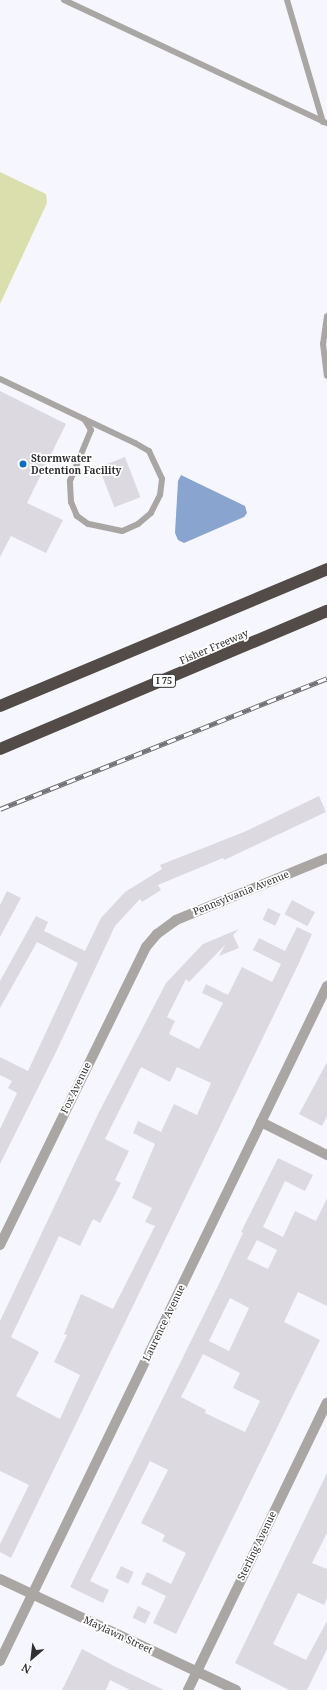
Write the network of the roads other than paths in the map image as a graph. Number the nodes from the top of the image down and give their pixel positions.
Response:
1 (64, 0) edge
2 (287, 0) edge
3 (325, 122) edge
4 (327, 316) edge
5 (327, 376) edge
6 (0, 379) edge
7 (84, 419) junction
8 (327, 569) edge
9 (327, 611) edge
10 (0, 706) edge
11 (0, 749) edge
12 (327, 858) edge
13 (157, 934) joint
14 (327, 986) edge
15 (261, 1122) junction
16 (327, 1154) edge
17 (0, 1245) edge
18 (327, 1403) edge
19 (0, 1579) edge
20 (32, 1594) junction
21 (0, 1660) edge
22 (196, 1672) junction
23 (188, 1690) edge
24 (236, 1690) edge

1 - 3 lane
2 - 3 lane
4 - 5 lane
6 - 7 lane
7 - 7 lane
8 - 10 highway
9 - 11 highway, Fisher Freeway / I 75
12 - 13 street, Pennsylvania Avenue
13 - 17 street, Fox Avenue
14 - 15 street, Laurence Avenue
15 - 16 street
15 - 20 street, Laurence Avenue
18 - 22 street, Sterling Avenue
19 - 20 street, Maylawn Street
20 - 21 street, Laurence Avenue
20 - 22 street, Maylawn Street
22 - 23 street, Sterling Avenue
22 - 24 street, Maylawn Street

